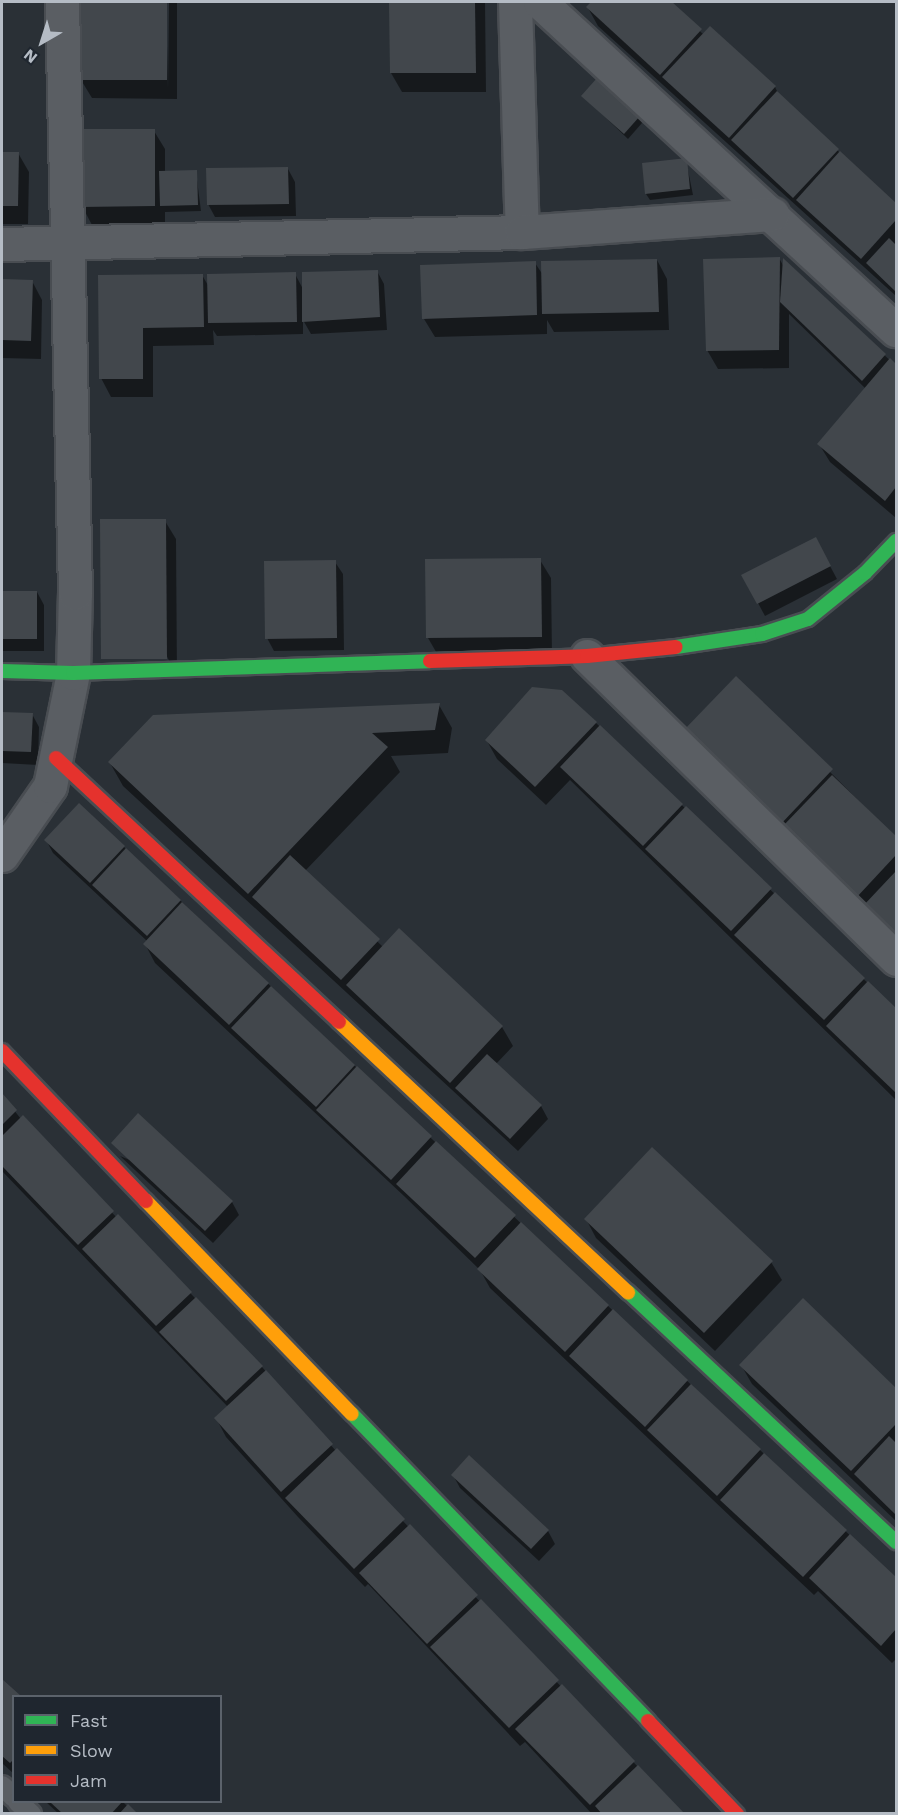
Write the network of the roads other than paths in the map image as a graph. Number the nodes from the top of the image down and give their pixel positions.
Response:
1 (62, 2) edge
2 (515, 2) edge
3 (540, 2) edge
4 (772, 213) junction
5 (522, 232) junction
6 (2, 244) edge
7 (66, 245) junction
8 (897, 330) edge
9 (897, 541) edge
10 (587, 657) junction
11 (2, 671) edge
12 (73, 673) junction
13 (56, 758) junction
14 (2, 855) edge
15 (897, 959) edge
16 (2, 1051) edge
17 (897, 1542) edge
18 (19, 1803) edge
19 (31, 1814) edge
20 (737, 1814) edge

1 - 7 street
2 - 5 street
3 - 4 street
4 - 5 street
4 - 8 street
5 - 7 street
6 - 7 street
7 - 12 street
9 - 10 street
10 - 12 street
10 - 15 street
11 - 12 street
12 - 13 street
13 - 14 street
13 - 17 street
16 - 20 street
18 - 19 lane

